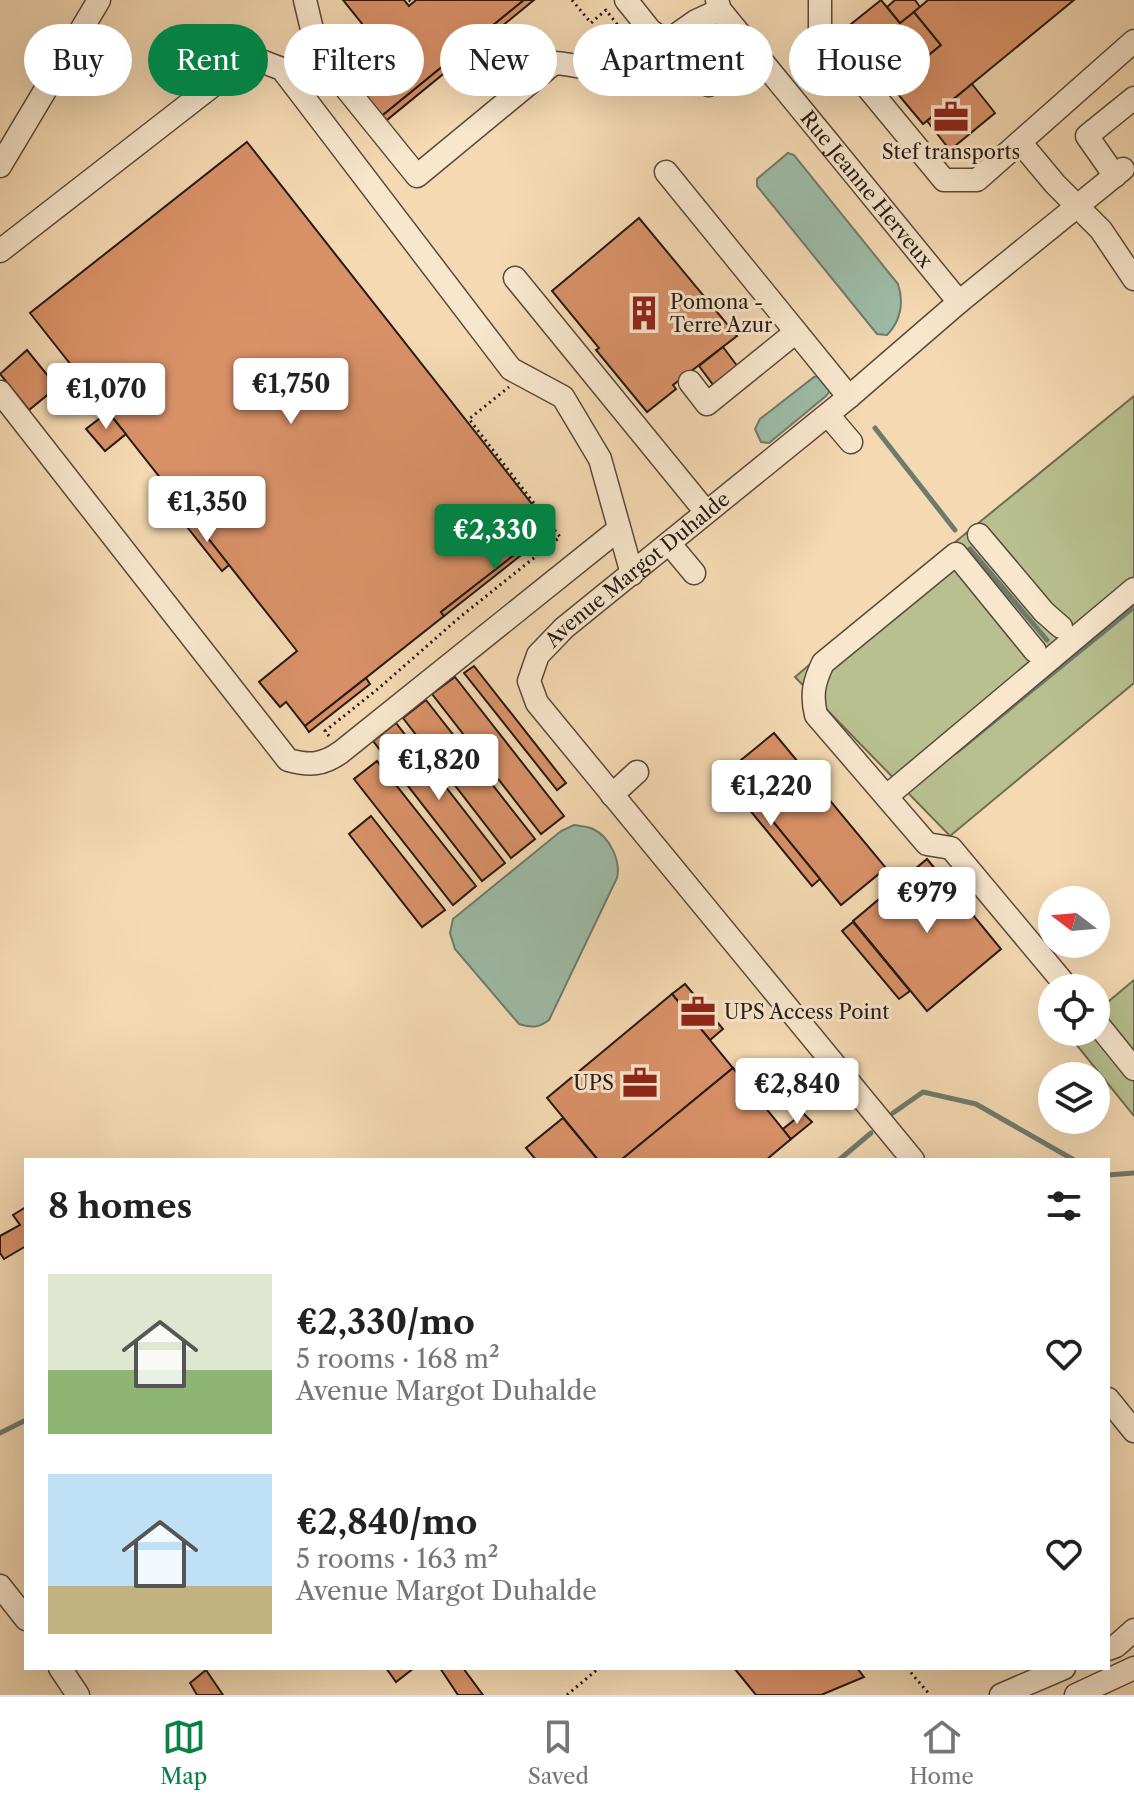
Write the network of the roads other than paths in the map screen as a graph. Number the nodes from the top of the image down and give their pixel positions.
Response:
1 (99, 0) edge
2 (305, 0) edge
3 (626, 0) edge
4 (820, 0) edge
5 (718, 5) edge
6 (645, 24) edge
7 (691, 24) edge
8 (1134, 41) edge
9 (573, 65) edge
10 (1134, 98) edge
11 (1020, 142) junction
12 (0, 166) edge
13 (666, 172) dead end
14 (1077, 206) junction
15 (0, 251) edge
16 (515, 278) dead end
17 (1134, 279) edge
18 (959, 302) junction
19 (796, 332) junction
20 (690, 382) dead end
21 (0, 392) edge
22 (849, 397) junction
23 (828, 415) junction
24 (851, 442) dead end
25 (706, 512) junction
26 (619, 529) junction
27 (979, 535) dead end
28 (669, 543) junction
29 (694, 573) dead end
30 (632, 574) junction
31 (1134, 589) edge
32 (1061, 627) dead end
33 (1035, 651) dead end
34 (637, 772) dead end
35 (612, 795) junction
36 (887, 796) junction
37 (1056, 974) edge
38 (1110, 1039) edge
39 (1134, 1069) edge
40 (905, 1157) edge
41 (1110, 1401) edge
42 (1134, 1431) edge
43 (0, 1586) edge
44 (24, 1616) edge
45 (1134, 1630) edge
46 (1110, 1648) edge
47 (1134, 1668) edge
48 (61, 1670) edge
49 (1059, 1670) edge
50 (78, 1695) edge
51 (1001, 1695) edge
52 (1076, 1695) edge

1 - 12 street
2 - 9 street
3 - 6 street
4 - 11 street
5 - 7 street
5 - 18 street, Rue Jeanne Herveux
8 - 11 street
10 - 14 street, Avenue Margot Duhalde
11 - 14 street
13 - 19 street
14 - 17 street
14 - 18 street, Avenue Margot Duhalde
15 - 26 street
16 - 25 street
18 - 22 street, Avenue Margot Duhalde
19 - 20 street
19 - 22 street
21 - 26 street
22 - 23 street, Avenue Margot Duhalde
23 - 24 street
23 - 25 street, Avenue Margot Duhalde
25 - 28 street, Avenue Margot Duhalde
26 - 30 street
27 - 32 street
28 - 29 street
28 - 30 street, Avenue Margot Duhalde
30 - 35 street, Avenue Margot Duhalde
31 - 36 street
33 - 36 street
34 - 35 street
35 - 40 street, Avenue Margot Duhalde
36 - 37 street
38 - 39 street
41 - 42 street
43 - 44 street
45 - 46 street
47 - 52 street
48 - 50 street
49 - 51 street

